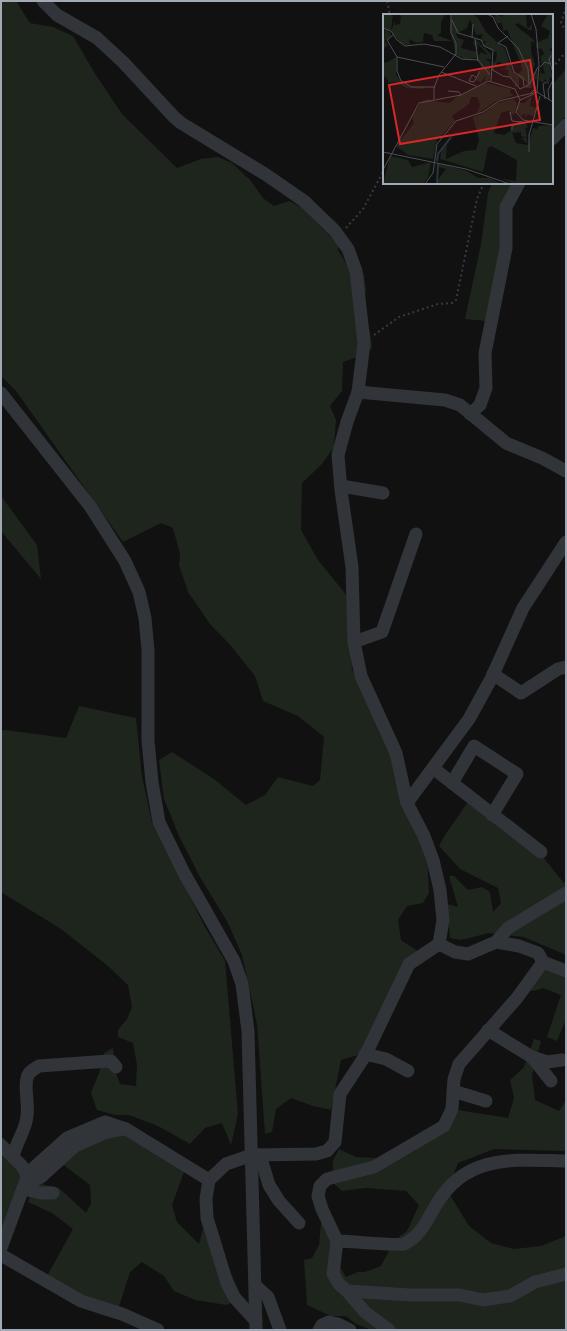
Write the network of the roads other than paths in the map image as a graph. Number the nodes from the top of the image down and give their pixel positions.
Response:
1 (43, 1) edge
2 (566, 125) edge
3 (553, 138) edge
4 (518, 184) edge
5 (358, 392) junction
6 (1, 393) edge
7 (470, 414) junction
8 (566, 472) edge
9 (341, 486) junction
10 (383, 493) dead end
11 (416, 534) dead end
12 (566, 542) edge
13 (354, 642) junction
14 (566, 666) edge
15 (493, 674) junction
16 (434, 768) junction
17 (452, 783) junction
18 (407, 803) junction
19 (492, 815) junction
20 (541, 852) dead end
21 (566, 893) edge
22 (496, 942) junction
23 (439, 944) junction
24 (543, 962) junction
25 (566, 971) edge
26 (488, 1030) junction
27 (365, 1054) junction
28 (532, 1057) junction
29 (562, 1060) dead end
30 (116, 1067) dead end
31 (408, 1072) dead end
32 (551, 1081) dead end
33 (453, 1091) junction
34 (486, 1101) dead end
35 (1, 1145) edge
36 (256, 1155) junction
37 (13, 1156) junction
38 (566, 1161) edge
39 (209, 1180) junction
40 (25, 1184) junction
41 (53, 1193) dead end
42 (299, 1223) dead end
43 (337, 1241) junction
44 (1, 1248) edge
45 (1, 1255) edge
46 (566, 1274) edge
47 (256, 1286) junction
48 (347, 1291) junction
49 (137, 1326) edge
50 (256, 1326) edge
51 (158, 1330) edge
52 (280, 1330) edge
53 (319, 1330) edge
54 (350, 1330) edge
55 (389, 1330) edge

1 - 5 street
2 - 3 street
4 - 7 street
5 - 7 street
5 - 9 street
6 - 36 street
7 - 8 street
9 - 10 street
9 - 13 street
11 - 13 street
12 - 15 street
13 - 18 street
14 - 15 street
15 - 16 street
16 - 17 street
16 - 18 street
17 - 19 street
17 - 19 street
18 - 23 street
19 - 20 street
21 - 22 street
22 - 23 street
22 - 24 street
23 - 27 street
24 - 25 street
24 - 26 street
26 - 28 street
26 - 33 street
27 - 31 street
27 - 36 street
28 - 29 street
28 - 32 street
30 - 37 street
33 - 34 street
33 - 43 street
35 - 37 street
36 - 39 street
36 - 42 street
36 - 47 street
37 - 40 street
38 - 43 street
39 - 40 street
39 - 50 street
40 - 41 street
40 - 44 street
43 - 48 street
45 - 49 street
46 - 48 street
47 - 50 street
47 - 52 street
48 - 55 street
49 - 51 street
53 - 54 street

